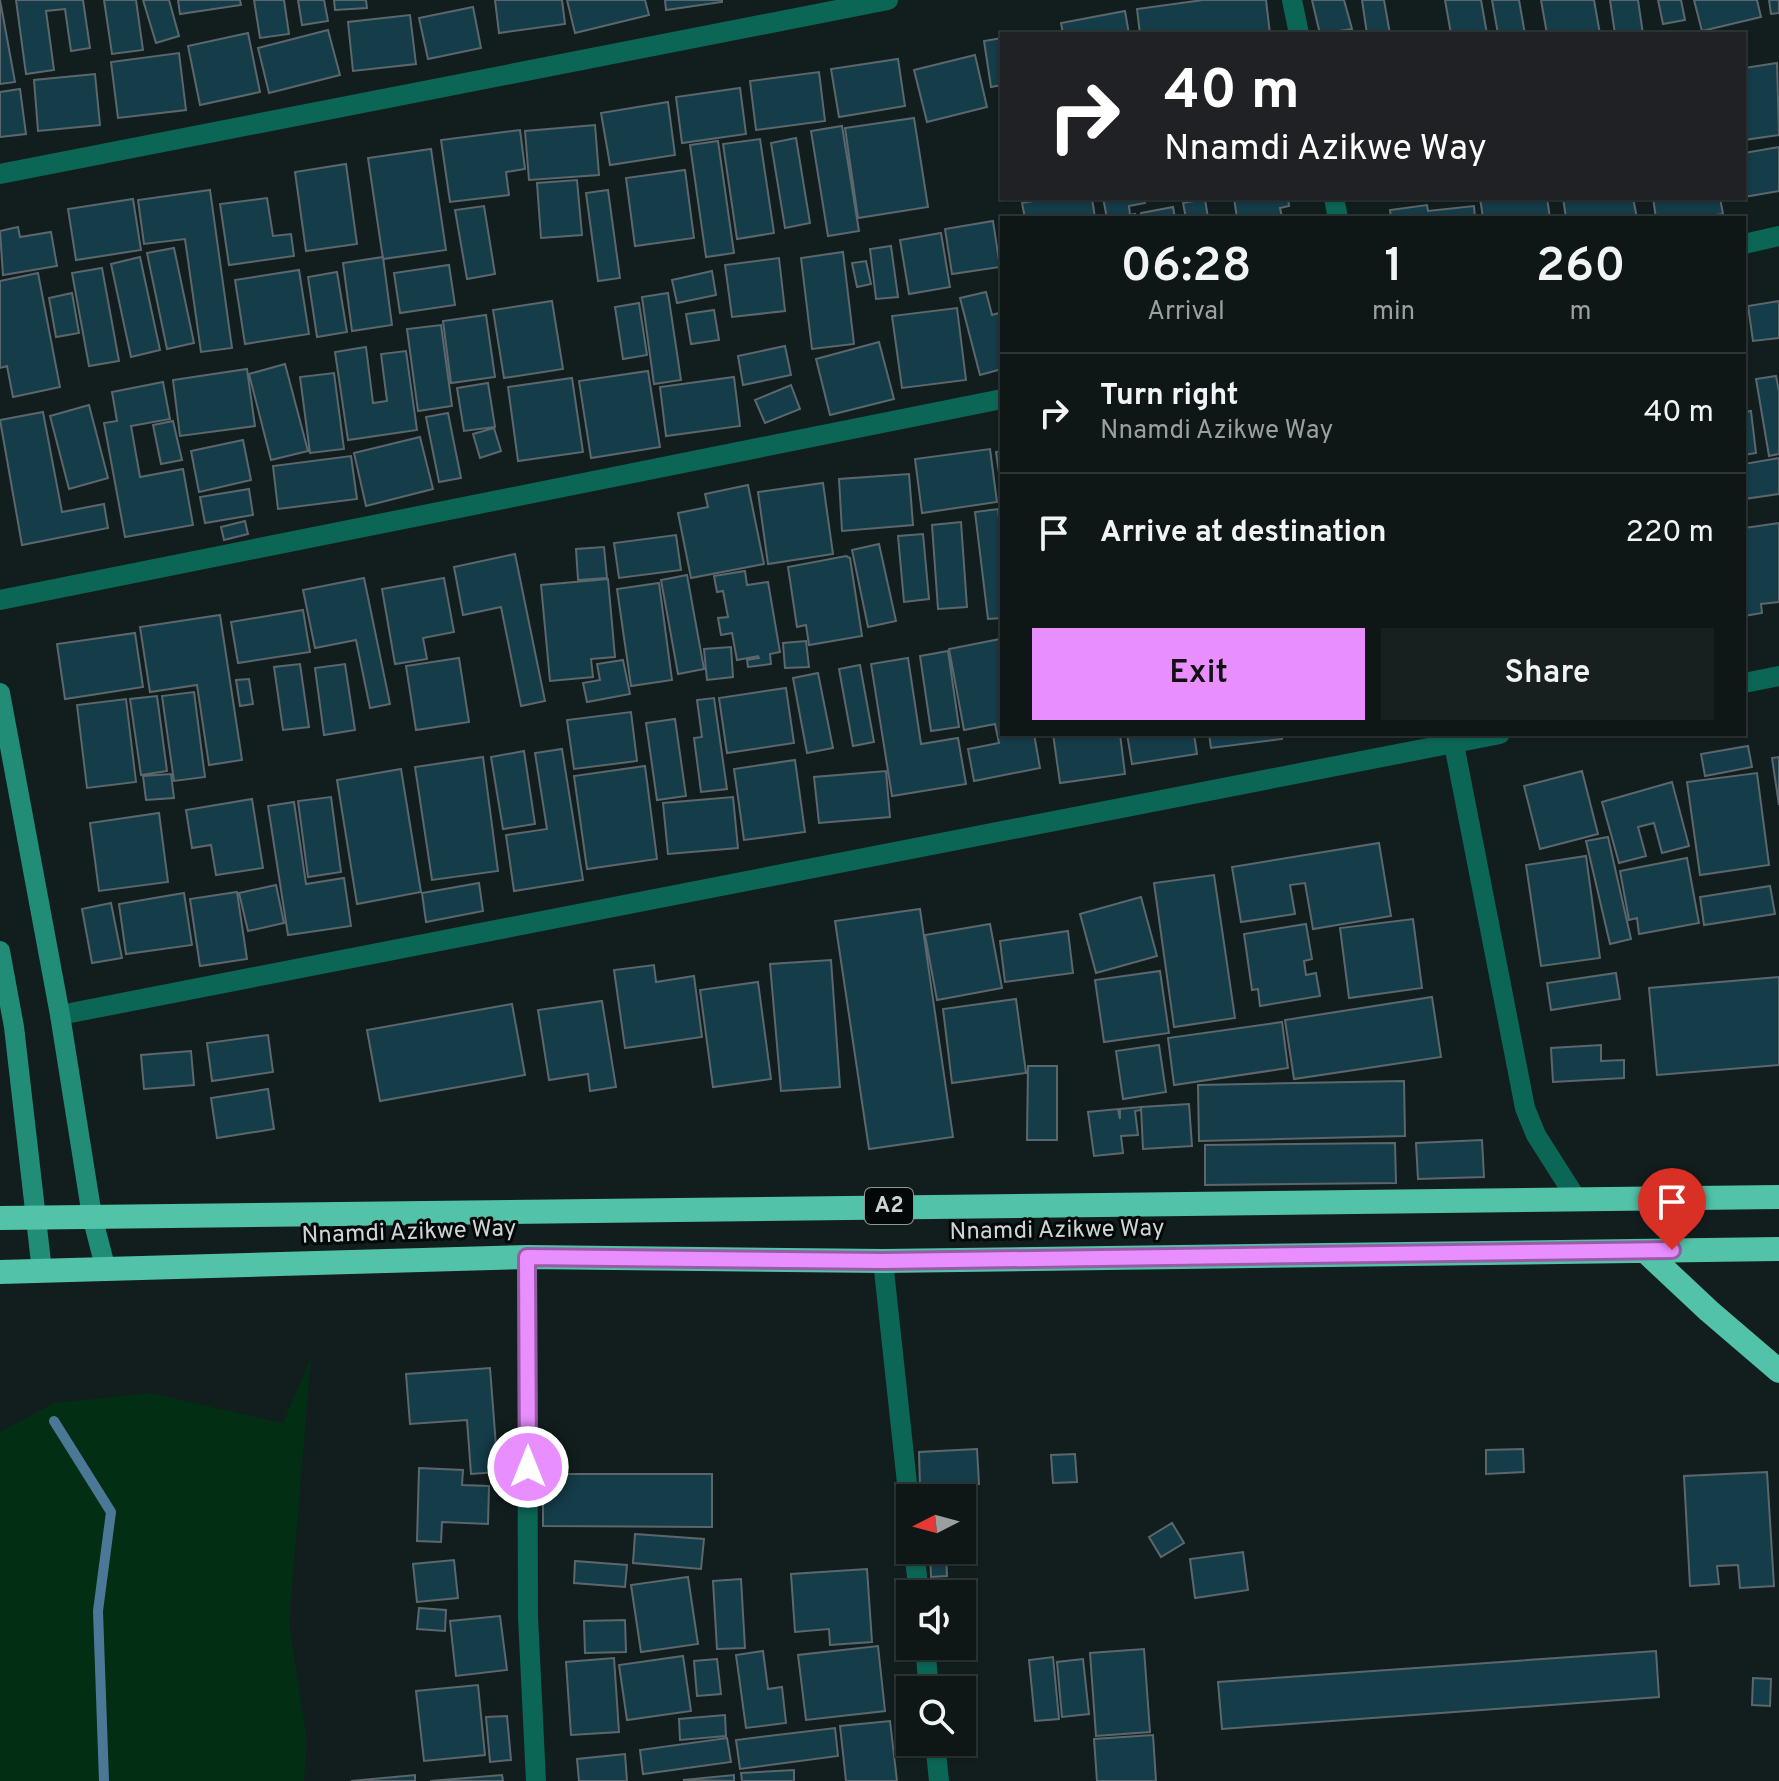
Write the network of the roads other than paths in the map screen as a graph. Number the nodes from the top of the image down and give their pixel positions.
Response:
1 (888, 0) edge
2 (1292, 0) edge
3 (1299, 32) edge
4 (0, 174) edge
5 (1779, 236) edge
6 (1746, 244) edge
7 (1000, 399) edge
8 (0, 600) edge
9 (1779, 676) edge
10 (1746, 683) edge
11 (0, 693) edge
12 (1481, 736) edge
13 (1453, 739) edge
14 (0, 951) edge
15 (60, 1015) junction
16 (1779, 1197) edge
17 (1576, 1198) junction
18 (92, 1216) junction
19 (37, 1217) junction
20 (0, 1218) edge
21 (1779, 1249) edge
22 (1645, 1251) junction
23 (527, 1257) junction
24 (883, 1261) junction
25 (106, 1270) junction
26 (42, 1271) junction
27 (0, 1272) edge
28 (1779, 1371) edge
29 (907, 1484) edge
30 (936, 1756) edge
31 (536, 1781) edge
32 (939, 1781) edge

1 - 4 street
2 - 3 street
5 - 6 street
7 - 8 street
9 - 10 street
11 - 15 street
12 - 13 street
13 - 15 street
13 - 17 street
14 - 19 street
15 - 18 street
16 - 17 highway, Nnamdi Azikwe Way / A2
17 - 18 highway, Nnamdi Azikwe Way / A2
18 - 19 highway, Nnamdi Azikwe Way / A2
18 - 25 street
19 - 20 highway, Nnamdi Azikwe Way / A2
19 - 26 street
21 - 22 highway, Nnamdi Azikwe Way
22 - 24 highway, Nnamdi Azikwe Way
22 - 28 highway
23 - 24 highway, Nnamdi Azikwe Way
23 - 25 highway, Nnamdi Azikwe Way
23 - 31 street
24 - 29 street
25 - 26 highway, Nnamdi Azikwe Way
26 - 27 highway, Nnamdi Azikwe Way
30 - 32 street

